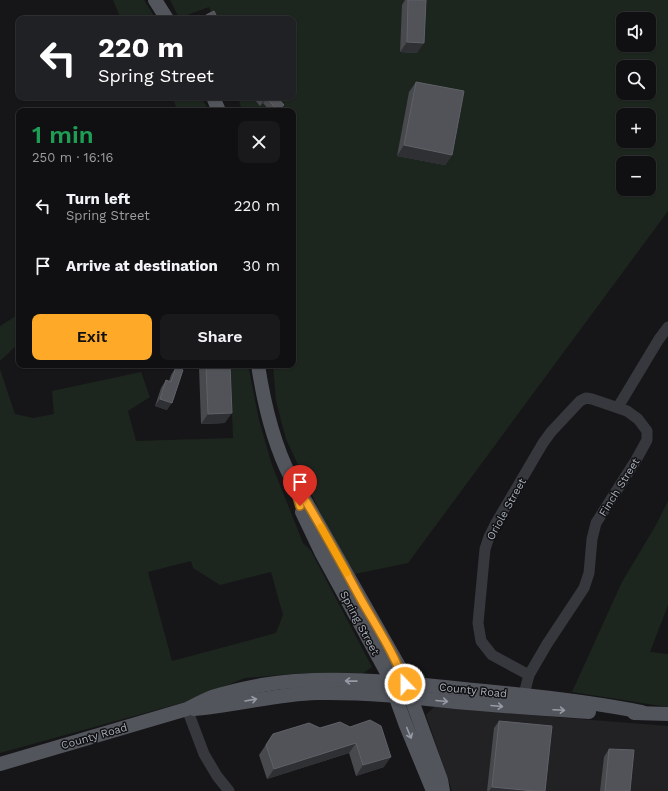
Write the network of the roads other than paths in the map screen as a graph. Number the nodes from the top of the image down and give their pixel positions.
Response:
1 (155, 0) edge
2 (165, 16) edge
3 (668, 327) edge
4 (259, 368) edge
5 (618, 407) junction
6 (292, 479) junction
7 (529, 675) junction
8 (405, 684) junction
9 (393, 690) junction
10 (410, 698) junction
11 (522, 701) junction
12 (187, 709) junction
13 (668, 714) edge
14 (0, 764) edge
15 (229, 791) edge
16 (433, 791) edge
17 (443, 791) edge

1 - 2 main road
3 - 5 street
4 - 6 main road, Spring Street
5 - 7 street, Finch Street
5 - 7 street, Oriole Street
6 - 8 main road, Spring Street
6 - 9 main road, Spring Street
7 - 11 street, Finch Street
8 - 9 main road, County Road
8 - 10 main road, Spring Street
8 - 11 main road, County Road
9 - 10 main road, County Road
9 - 12 main road, County Road
9 -> 16 main road, Spring Street
10 -> 11 main road, County Road
10 - 17 main road, Spring Street
11 - 13 main road, County Road
12 - 14 main road, County Road
12 - 15 street

